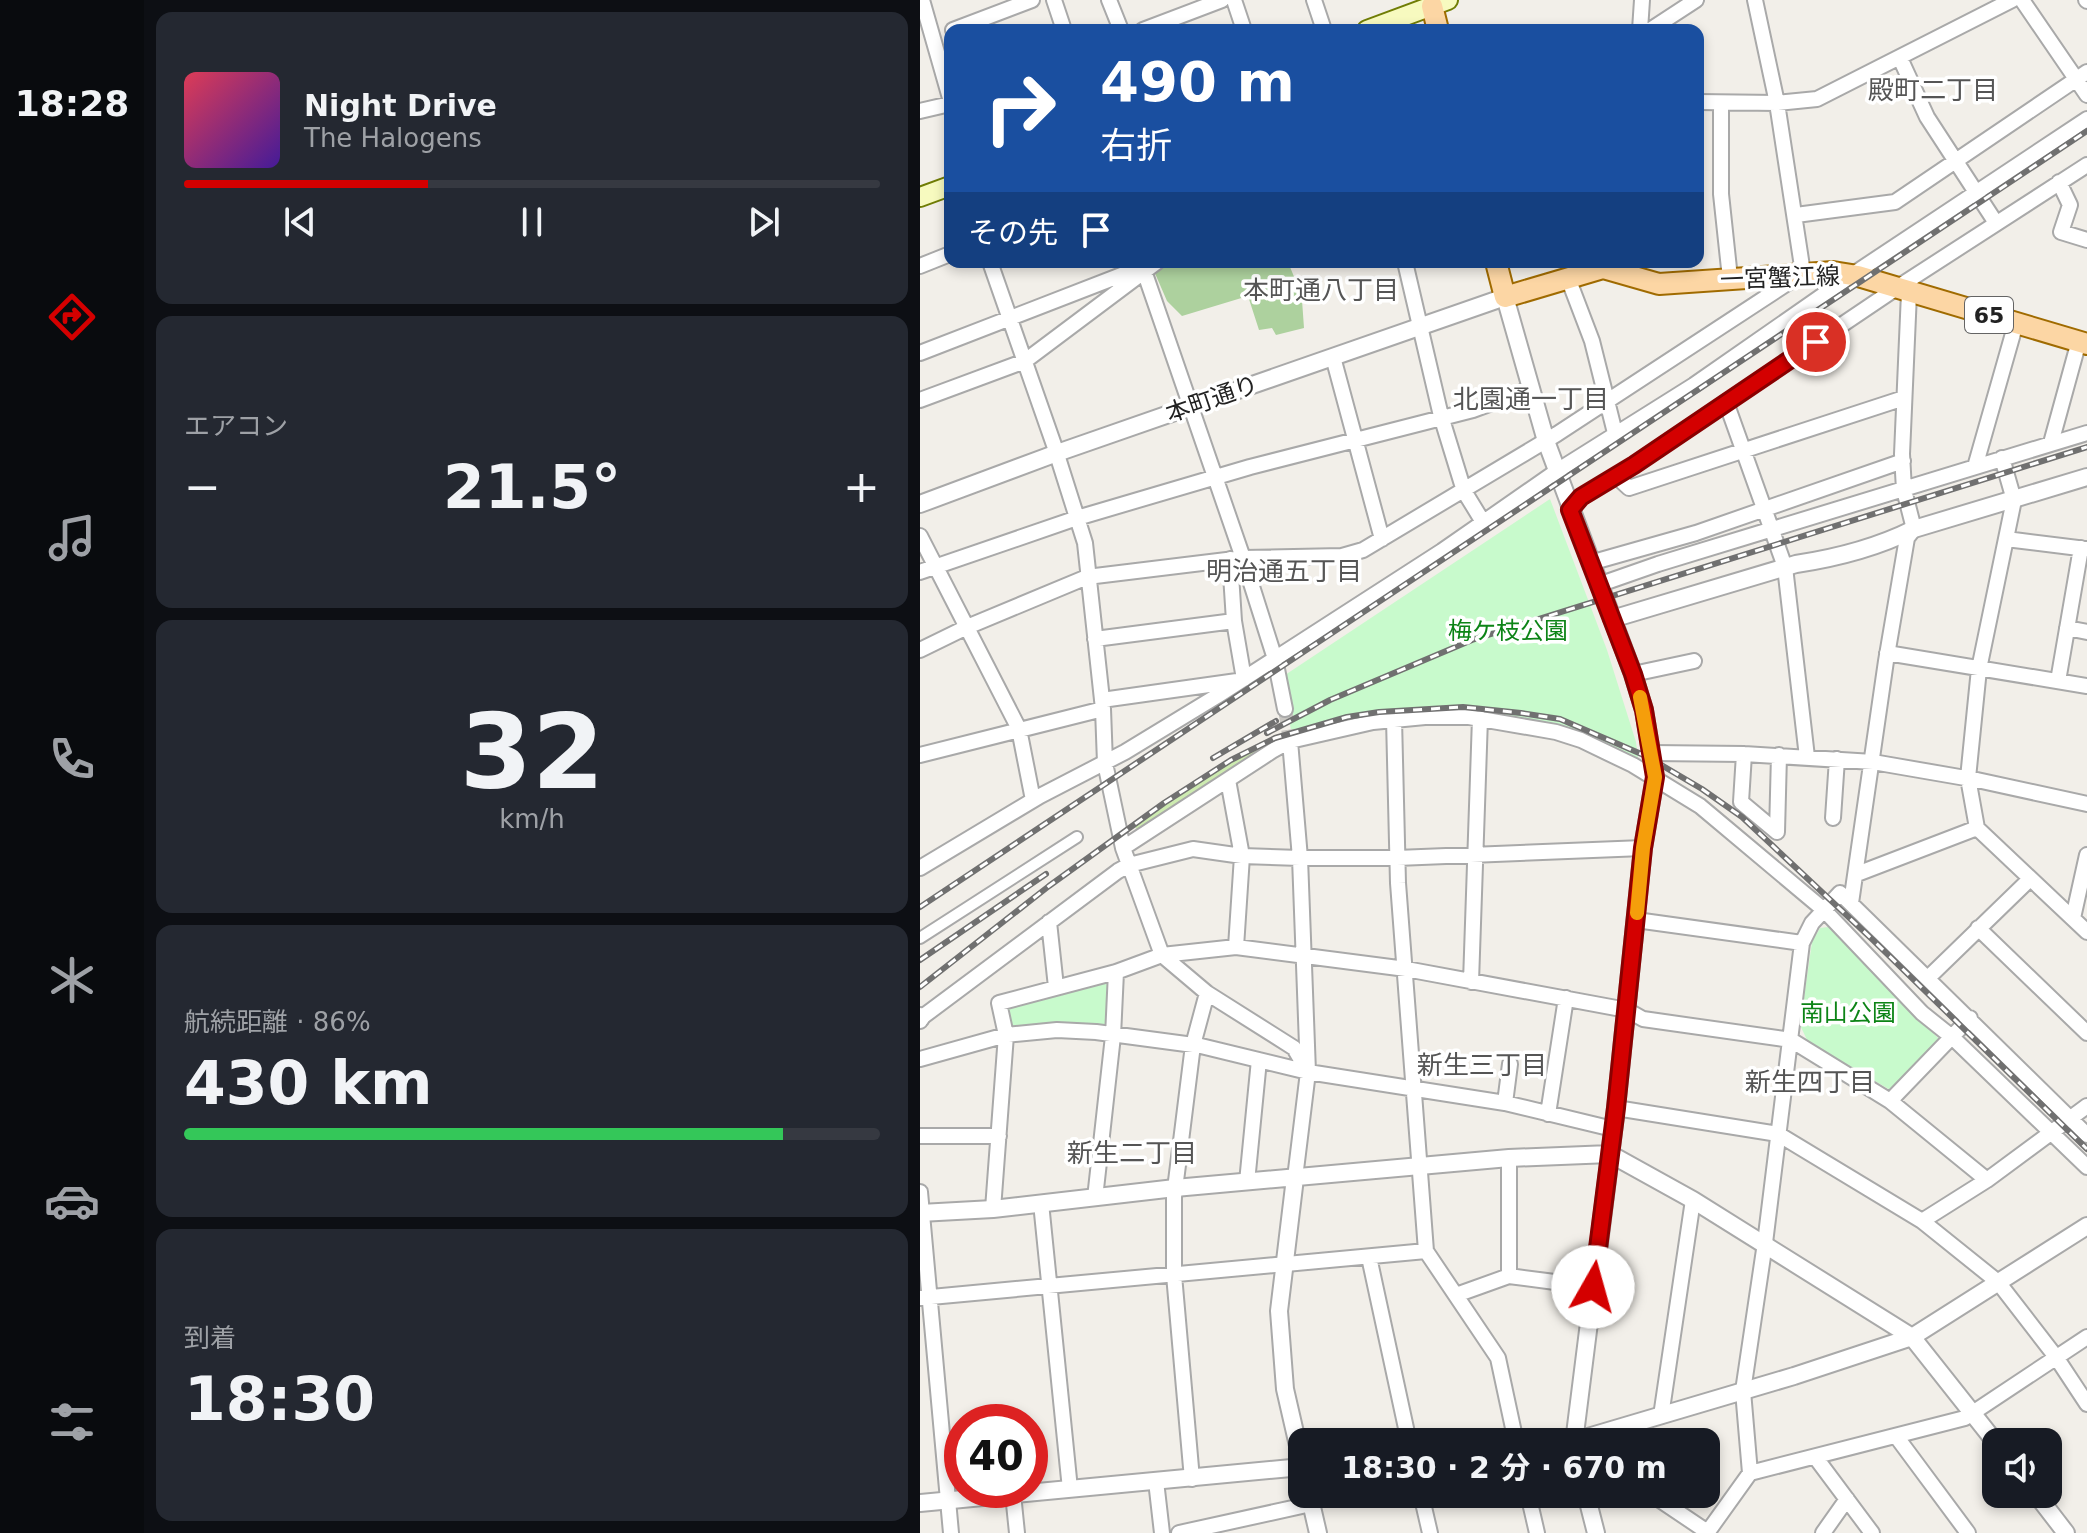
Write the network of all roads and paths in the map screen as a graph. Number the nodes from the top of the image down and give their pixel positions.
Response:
1 (922, 0) edge
2 (1032, 0) edge
3 (1054, 0) edge
4 (1109, 0) edge
5 (1222, 0) edge
6 (1234, 0) edge
7 (1314, 0) edge
8 (1642, 0) edge
9 (1696, 0) edge
10 (1755, 0) edge
11 (2012, 0) edge
12 (2022, 0) edge
13 (1437, 2) edge
14 (1192, 5) edge
15 (994, 7) edge
16 (964, 24) edge
17 (1062, 24) edge
18 (1119, 24) edge
19 (1155, 24) edge
20 (1242, 24) edge
21 (1322, 24) edge
22 (1382, 24) edge
23 (1438, 24) edge
24 (1640, 24) edge
25 (1659, 24) edge
26 (926, 39) edge
27 (1900, 58) junction
28 (2082, 76) edge
29 (944, 86) edge
30 (2087, 95) edge
31 (1704, 102) edge
32 (944, 103) edge
33 (1721, 103) junction
34 (1777, 103) junction
35 (920, 111) edge
36 (2087, 119) edge
37 (1954, 161) junction
38 (2087, 165) edge
39 (2059, 182) junction
40 (944, 188) edge
41 (1975, 193) junction
42 (920, 197) edge
43 (1796, 215) junction
44 (1996, 223) junction
45 (2087, 240) edge
46 (944, 256) edge
47 (920, 266) edge
48 (992, 268) edge
49 (1141, 268) edge
50 (1143, 268) edge
51 (1147, 268) edge
52 (1406, 268) edge
53 (1498, 268) edge
54 (1595, 268) edge
55 (1612, 268) edge
56 (1803, 273) junction
57 (1852, 275) junction
58 (1568, 278) junction
59 (1730, 278) junction
60 (1902, 291) junction
61 (1505, 297) junction
62 (1009, 319) junction
63 (2016, 323) junction
64 (1419, 326) junction
65 (2083, 343) edge
66 (920, 353) edge
67 (1333, 357) junction
68 (1025, 361) junction
69 (1530, 389) junction
70 (1904, 398) junction
71 (1609, 399) junction
72 (920, 400) edge
73 (1726, 402) junction
74 (1192, 406) junction
75 (1441, 416) junction
76 (1615, 433) junction
77 (2087, 433) edge
78 (1354, 440) junction
79 (1546, 441) junction
80 (2051, 443) junction
81 (1743, 451) junction
82 (1057, 453) junction
83 (2002, 458) junction
84 (1903, 461) junction
85 (1975, 467) junction
86 (1557, 471) junction
87 (1616, 476) junction
88 (2087, 477) edge
89 (1215, 478) junction
90 (1904, 490) junction
91 (1464, 491) junction
92 (2014, 500) junction
93 (920, 504) edge
94 (1764, 508) junction
95 (1570, 510) junction
96 (1077, 518) junction
97 (1483, 522) junction
98 (1914, 529) junction
99 (1773, 530) junction
100 (920, 536) edge
101 (1382, 539) junction
102 (2006, 539) junction
103 (2084, 548) edge
104 (1237, 558) junction
105 (1590, 563) junction
106 (935, 566) junction
107 (1785, 567) junction
108 (920, 572) edge
109 (1087, 577) junction
110 (1598, 585) junction
111 (1612, 619) junction
112 (1234, 621) junction
113 (967, 627) junction
114 (2067, 628) junction
115 (2087, 632) edge
116 (1095, 639) junction
117 (920, 650) edge
118 (1887, 653) junction
119 (1275, 659) junction
120 (1694, 661) dead end
121 (1979, 669) junction
122 (1633, 674) junction
123 (1244, 679) junction
124 (2058, 681) junction
125 (2087, 686) edge
126 (1103, 705) junction
127 (1285, 709) tunnel mouth
128 (1480, 718) junction
129 (1394, 719) junction
130 (1019, 729) junction
131 (1290, 741) junction
132 (1652, 753) junction
133 (1744, 754) junction
134 (920, 755) edge
135 (1779, 755) junction
136 (1807, 757) junction
137 (1837, 759) junction
138 (1873, 762) junction
139 (1105, 763) junction
140 (1655, 777) junction
141 (1968, 778) junction
142 (1228, 780) junction
143 (1033, 800) junction
144 (2087, 804) edge
145 (1833, 818) dead end
146 (1977, 828) junction
147 (1077, 837) dead end
148 (1123, 848) junction
149 (1643, 848) junction
150 (1476, 855) junction
151 (2087, 855) edge
152 (1242, 856) junction
153 (1300, 858) junction
154 (1397, 858) junction
155 (1129, 865) junction
156 (920, 868) edge
157 (1857, 874) junction
158 (2030, 879) junction
159 (1851, 903) junction
160 (1824, 910) junction
161 (2073, 918) junction
162 (1636, 920) junction
163 (1049, 922) junction
164 (1978, 928) junction
165 (2087, 932) edge
166 (920, 938) edge
167 (1802, 943) junction
168 (1236, 947) junction
169 (1162, 955) junction
170 (1305, 956) junction
171 (1406, 969) junction
172 (1116, 972) junction
173 (1929, 977) junction
174 (1471, 982) junction
175 (1056, 987) junction
176 (1207, 993) junction
177 (1566, 998) junction
178 (1627, 1010) junction
179 (920, 1018) edge
180 (1970, 1018) junction
181 (2087, 1033) edge
182 (1006, 1035) junction
183 (1113, 1036) junction
184 (1952, 1037) junction
185 (1791, 1040) junction
186 (1193, 1045) junction
187 (920, 1059) edge
188 (1259, 1060) junction
189 (1510, 1064) dead end
190 (1308, 1072) junction
191 (1413, 1087) junction
192 (1890, 1101) junction
193 (1505, 1103) junction
194 (2087, 1106) edge
195 (1616, 1108) junction
196 (1548, 1114) junction
197 (2069, 1117) junction
198 (1613, 1129) junction
199 (2052, 1133) junction
200 (1778, 1134) junction
201 (2087, 1135) edge
202 (920, 1136) edge
203 (999, 1136) junction
204 (1610, 1154) junction
205 (1509, 1158) junction
206 (1419, 1167) junction
207 (2087, 1167) edge
208 (1295, 1178) junction
209 (1987, 1180) junction
210 (1247, 1182) junction
211 (1175, 1188) junction
212 (920, 1192) edge
213 (1095, 1198) junction
214 (1693, 1200) junction
215 (1041, 1203) junction
216 (993, 1209) junction
217 (921, 1213) edge
218 (1922, 1221) junction
219 (2087, 1226) edge
220 (1765, 1243) junction
221 (1426, 1251) junction
222 (1369, 1257) junction
223 (1284, 1264) junction
224 (1174, 1275) junction
225 (1509, 1276) junction
226 (1998, 1282) junction
227 (1050, 1286) junction
228 (1593, 1287) junction
229 (1456, 1295) junction
230 (925, 1298) edge
231 (1912, 1337) junction
232 (2087, 1337) edge
233 (2056, 1357) junction
234 (1743, 1391) junction
235 (2087, 1404) edge
236 (1973, 1413) junction
237 (1661, 1416) junction
238 (1294, 1428) edge
239 (1406, 1428) edge
240 (1513, 1428) edge
241 (1575, 1428) edge
242 (1620, 1428) edge
243 (1984, 1428) edge
244 (1896, 1436) junction
245 (1816, 1458) junction
246 (1288, 1467) edge
247 (944, 1472) edge
248 (1750, 1473) junction
249 (1192, 1479) junction
250 (1156, 1481) junction
251 (1070, 1489) junction
252 (1048, 1491) edge
253 (1847, 1499) junction
254 (944, 1500) edge
255 (920, 1503) edge
256 (1288, 1507) edge
257 (948, 1508) edge
258 (1014, 1508) edge
259 (1312, 1508) edge
260 (1424, 1508) edge
261 (1531, 1508) edge
262 (1590, 1508) edge
263 (1671, 1508) edge
264 (2047, 1508) edge
265 (1237, 1527) edge
266 (951, 1533) edge
267 (1017, 1533) edge
268 (1162, 1533) edge
269 (1179, 1533) edge
270 (1318, 1533) edge
271 (1430, 1533) edge
272 (1537, 1533) edge
273 (1596, 1533) edge
274 (1708, 1533) edge
275 (1823, 1533) edge
276 (1872, 1533) edge
277 (1968, 1533) edge
278 (2066, 1533) edge

1 - 26 street
2 - 15 street
3 - 17 street
4 - 18 street
5 - 14 street
6 - 20 street
7 - 21 street
8 - 24 street
9 - 25 street
10 - 34 street
11 - 27 street
12 - 28 street
13 - 22 main road
13 - 23 main road
14 - 19 street
15 - 16 street
26 - 29 street
27 - 34 street
27 - 37 street
28 - 30 street
28 - 37 street
31 - 33 street
32 - 35 street
33 - 34 street
33 - 59 street
34 - 43 street
36 - 41 street
37 - 41 street
37 - 43 street
38 - 39 street
39 - 44 street
39 - 45 street
40 - 42 main road
41 - 44 street
41 - 57 street
43 - 56 street
44 - 60 street
46 - 47 street
48 - 62 street
49 - 62 street
50 - 68 street
51 - 74 street
52 - 64 street
53 - 61 main road
54 - 58 main road, 一宮蟹江線 / 65
55 - 59 main road, 一宮蟹江線 / 65
56 - 57 main road, 一宮蟹江線 / 65
56 - 59 main road, 一宮蟹江線 / 65
56 - 71 street
57 - 60 main road, 一宮蟹江線 / 65
57 - 76 street
58 - 61 main road, 一宮蟹江線 / 65
58 - 71 street
60 - 63 main road, 一宮蟹江線 / 65
60 - 70 street
60 - 73 street
61 - 64 street, 本町通り
61 - 69 street
62 - 66 street
62 - 68 street
63 - 65 main road, 一宮蟹江線 / 65
63 - 85 street
64 - 67 street, 本町通り
64 - 75 street
65 - 80 street
67 - 74 street, 本町通り
67 - 78 street
68 - 72 street
68 - 82 street
69 - 75 street
69 - 79 street
70 - 81 street
70 - 84 street
71 - 76 street
71 - 79 street
73 - 81 street
73 - 87 street
74 - 82 street, 本町通り
74 - 89 street
75 - 78 street
75 - 91 street
76 - 86 street
77 - 80 street
78 - 89 street
78 - 101 street
79 - 86 street
79 - 91 street
80 - 83 street
81 - 87 street
81 - 94 street
82 - 93 street, 本町通り
82 - 96 street
83 - 85 street
83 - 92 street
84 - 90 street
84 - 94 street
85 - 90 street
86 - 95 street
86 - 97 street
87 - 95 street
88 - 92 street
89 - 96 street
89 - 104 street
90 - 98 street
90 - 99 street
91 - 97 street
91 - 101 street
92 - 98 street
92 - 102 street
94 - 99 street
94 - 105 street
95 - 105 street
96 - 106 street
96 - 109 street
97 - 119 street
98 - 107 street
98 - 118 street
99 - 107 street
99 - 110 street
100 - 106 street
101 - 104 street
102 - 103 street
102 - 121 street
103 - 114 street
104 - 109 street
104 - 112 street
104 - 119 street
105 - 110 street
106 - 108 street
106 - 113 street
107 - 111 street
107 - 136 street
109 - 113 street
109 - 116 street
110 - 111 street
111 - 122 street
112 - 116 street
112 - 123 street
113 - 117 street
113 - 130 street
114 - 115 street
114 - 124 street
116 - 126 street
118 - 121 street
118 - 138 street
119 - 123 street
119 - 127 street
120 - 122 street
121 - 124 street
121 - 141 street
122 - 132 street
123 - 126 street
123 - 139 street
124 - 125 street
126 - 130 street
126 - 139 street
128 - 129 street
128 - 140 street
128 - 150 street
129 - 131 street
129 - 154 street
130 - 134 street
130 - 143 street
131 - 142 street
131 - 153 street
132 - 133 street
132 - 140 street
133 - 135 street
133 - 135 street
135 - 136 street
136 - 137 street
137 - 138 street
137 - 145 street
138 - 141 street
138 - 157 street
139 - 143 street
139 - 148 street
140 - 149 street
140 - 160 street
141 - 144 street
141 - 146 street
142 - 148 street
142 - 152 street
143 - 156 street
146 - 157 street
146 - 158 street
147 - 166 street
148 - 155 street
149 - 150 street
149 - 162 street
150 - 154 street
150 - 174 street
151 - 161 street
152 - 153 street
152 - 155 street
152 - 168 street
153 - 154 street
153 - 170 street
154 - 171 street
155 - 163 street
155 - 169 street
157 - 159 street
158 - 161 street
158 - 164 street
159 - 160 street
159 - 173 street
160 - 167 street
160 - 184 street
161 - 165 street
162 - 167 street
162 - 178 street
163 - 175 street
163 - 179 street
164 - 173 street
164 - 181 street
167 - 185 street
168 - 169 street
168 - 170 street
169 - 172 street
169 - 176 street
170 - 171 street
170 - 190 street
171 - 174 street
171 - 191 street
172 - 175 street
172 - 183 street
173 - 180 street
174 - 177 street
175 - 182 street
176 - 186 street
176 - 190 street
177 - 178 street
177 - 196 street
178 - 185 street
178 - 195 street
180 - 184 street
180 - 197 street
182 - 183 street
182 - 187 street
182 - 203 street
183 - 186 street
183 - 213 street
184 - 192 street
184 - 199 street
185 - 192 street
185 - 200 street
186 - 188 street
186 - 211 street
188 - 190 street
188 - 210 street
189 - 193 street
190 - 191 street
190 - 208 street
191 - 193 street
191 - 206 street
192 - 209 street
193 - 196 street
194 - 197 street
195 - 198 street
195 - 200 street
196 - 198 street
197 - 199 street
197 - 201 street
198 - 204 street
199 - 207 street
199 - 209 street
200 - 218 street
200 - 220 street
202 - 203 street
203 - 216 street
204 - 205 street
204 - 214 street
204 - 228 street
205 - 206 street
205 - 225 street
206 - 208 street
206 - 221 street
208 - 210 street
208 - 223 street
209 - 218 street
210 - 211 street
211 - 213 street
211 - 224 street
212 - 217 street
213 - 215 street
214 - 220 street
214 - 237 street
215 - 216 street
215 - 227 street
216 - 217 street
217 - 230 street
218 - 226 street
219 - 226 street
220 - 231 street
220 - 234 street
221 - 222 street
221 - 229 street
222 - 223 street
222 - 239 street
223 - 224 street
223 - 238 street
224 - 227 street
224 - 249 street
225 - 228 street
225 - 229 street
226 - 231 street
226 - 233 street
227 - 230 street
227 - 251 street
228 - 241 street
229 - 240 street
230 - 247 street
231 - 234 street
231 - 236 street
232 - 233 street
233 - 235 street
233 - 236 street
234 - 237 street
234 - 248 street
236 - 243 street
236 - 244 street
237 - 242 street
244 - 245 street
244 - 277 street
245 - 248 street
245 - 253 street
246 - 249 street
248 - 274 street
249 - 250 street
250 - 251 street
250 - 268 street
251 - 252 street
253 - 275 street
253 - 276 street
254 - 255 street
256 - 265 street
257 - 266 street
258 - 267 street
259 - 270 street
260 - 271 street
261 - 272 street
262 - 273 street
263 - 274 street
264 - 278 street
265 - 269 street

